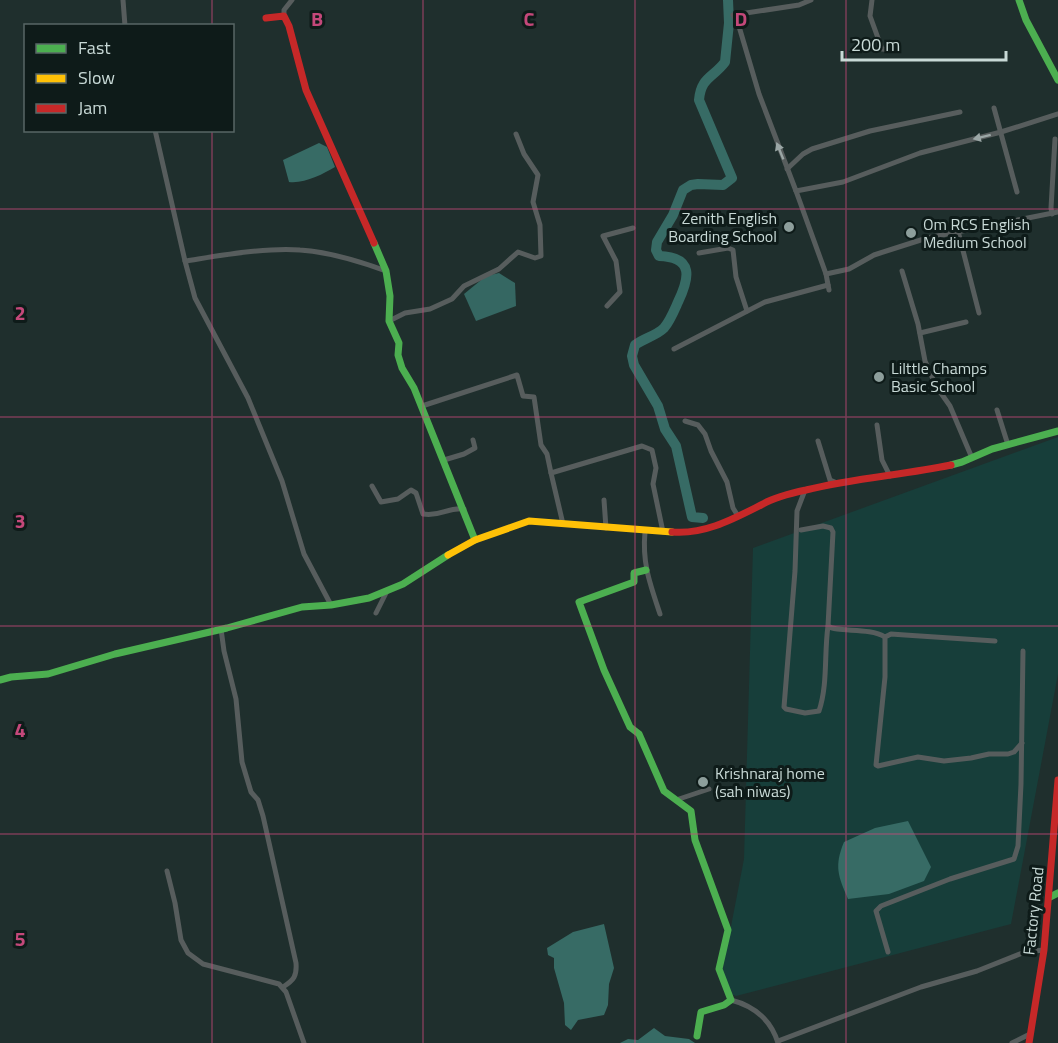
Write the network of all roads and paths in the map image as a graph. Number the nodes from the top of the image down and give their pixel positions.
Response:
1 (123, 0) edge
2 (292, 0) edge
3 (811, 0) edge
4 (872, 0) edge
5 (1019, 0) edge
6 (284, 16) junction
7 (266, 18) dead end
8 (125, 24) edge
9 (892, 50) dead end
10 (1058, 80) edge
11 (994, 108) dead end
12 (960, 111) dead end
13 (1058, 114) edge
14 (155, 132) edge
15 (1001, 132) junction
16 (516, 134) dead end
17 (1055, 140) dead end
18 (787, 169) junction
19 (796, 191) junction
20 (1017, 192) dead end
21 (1055, 213) edge
22 (633, 228) dead end
23 (958, 231) junction
24 (699, 253) dead end
25 (185, 261) junction
26 (386, 271) junction
27 (902, 271) dead end
28 (826, 274) junction
29 (607, 306) dead end
30 (747, 311) junction
31 (979, 313) dead end
32 (389, 321) junction
33 (966, 322) dead end
34 (920, 333) junction
35 (674, 349) dead end
36 (422, 406) junction
37 (997, 410) dead end
38 (685, 422) dead end
39 (877, 425) dead end
40 (1058, 431) edge
41 (473, 440) dead end
42 (819, 441) dead end
43 (1008, 445) junction
44 (972, 458) junction
45 (444, 460) junction
46 (550, 472) junction
47 (890, 476) junction
48 (837, 483) junction
49 (372, 486) dead end
50 (805, 490) junction
51 (604, 500) dead end
52 (464, 509) junction
53 (738, 516) junction
54 (563, 524) junction
55 (606, 528) junction
56 (801, 530) dead end
57 (645, 532) junction
58 (663, 532) junction
59 (475, 540) junction
60 (646, 570) junction
61 (388, 590) junction
62 (331, 605) junction
63 (376, 613) dead end
64 (660, 614) dead end
65 (828, 626) junction
66 (221, 629) junction
67 (885, 637) junction
68 (995, 641) dead end
69 (1023, 651) dead end
70 (0, 680) edge
71 (1023, 742) junction
72 (1058, 780) edge
73 (709, 789) dead end
74 (676, 800) junction
75 (167, 871) dead end
76 (1058, 893) edge
77 (1050, 897) junction
78 (1044, 950) junction
79 (888, 951) dead end
80 (283, 987) junction
81 (731, 1000) junction
82 (1030, 1034) junction
83 (698, 1036) dead end
84 (778, 1042) edge
85 (304, 1043) edge
86 (1012, 1043) edge
87 (1029, 1043) edge

1 - 8 street
2 - 6 street
18 -> 3 street
4 - 9 street
5 - 10 main road
6 - 7 main road
6 - 26 main road
11 - 15 street
12 - 18 street
13 - 15 street
14 - 25 street
15 -> 19 street
15 - 20 street
16 - 32 street
17 - 21 street
18 - 19 street
19 - 28 street
21 - 23 street
22 - 29 street
23 - 28 street
23 - 31 street
24 - 30 street
25 - 26 street
25 - 62 street
26 - 32 main road
27 - 34 street
28 - 30 street
30 - 35 street
32 - 36 main road
33 - 34 street
34 - 44 street
36 - 45 main road
36 - 46 street
37 - 43 street
38 - 53 street
39 - 47 street
40 - 43 main road
41 - 45 street
42 - 48 street
43 - 44 main road
44 - 47 main road
45 - 52 main road
46 - 54 street
46 - 58 street
47 - 48 main road
48 - 50 main road
49 - 52 street
50 - 53 main road
50 - 65 street
51 - 55 street
52 - 59 main road
53 - 58 main road
54 - 55 main road
54 - 59 main road
55 - 57 main road
56 - 65 street
57 - 58 main road
57 - 60 street
59 - 61 main road
60 - 64 street
60 - 74 main road
61 - 62 main road
61 - 63 street
62 - 66 main road
65 - 67 street
66 - 70 main road
66 - 80 street
67 - 68 street
67 - 71 street
69 - 71 street
71 - 79 street
72 - 77 main road, Factory Road
73 - 74 street
74 - 81 main road
75 - 80 street
76 - 77 main road
77 - 78 main road, Factory Road
78 - 82 main road, Factory Road
78 - 84 street
80 - 85 street
81 - 83 main road
81 - 84 street
82 - 86 street
82 - 87 main road, Factory Road

